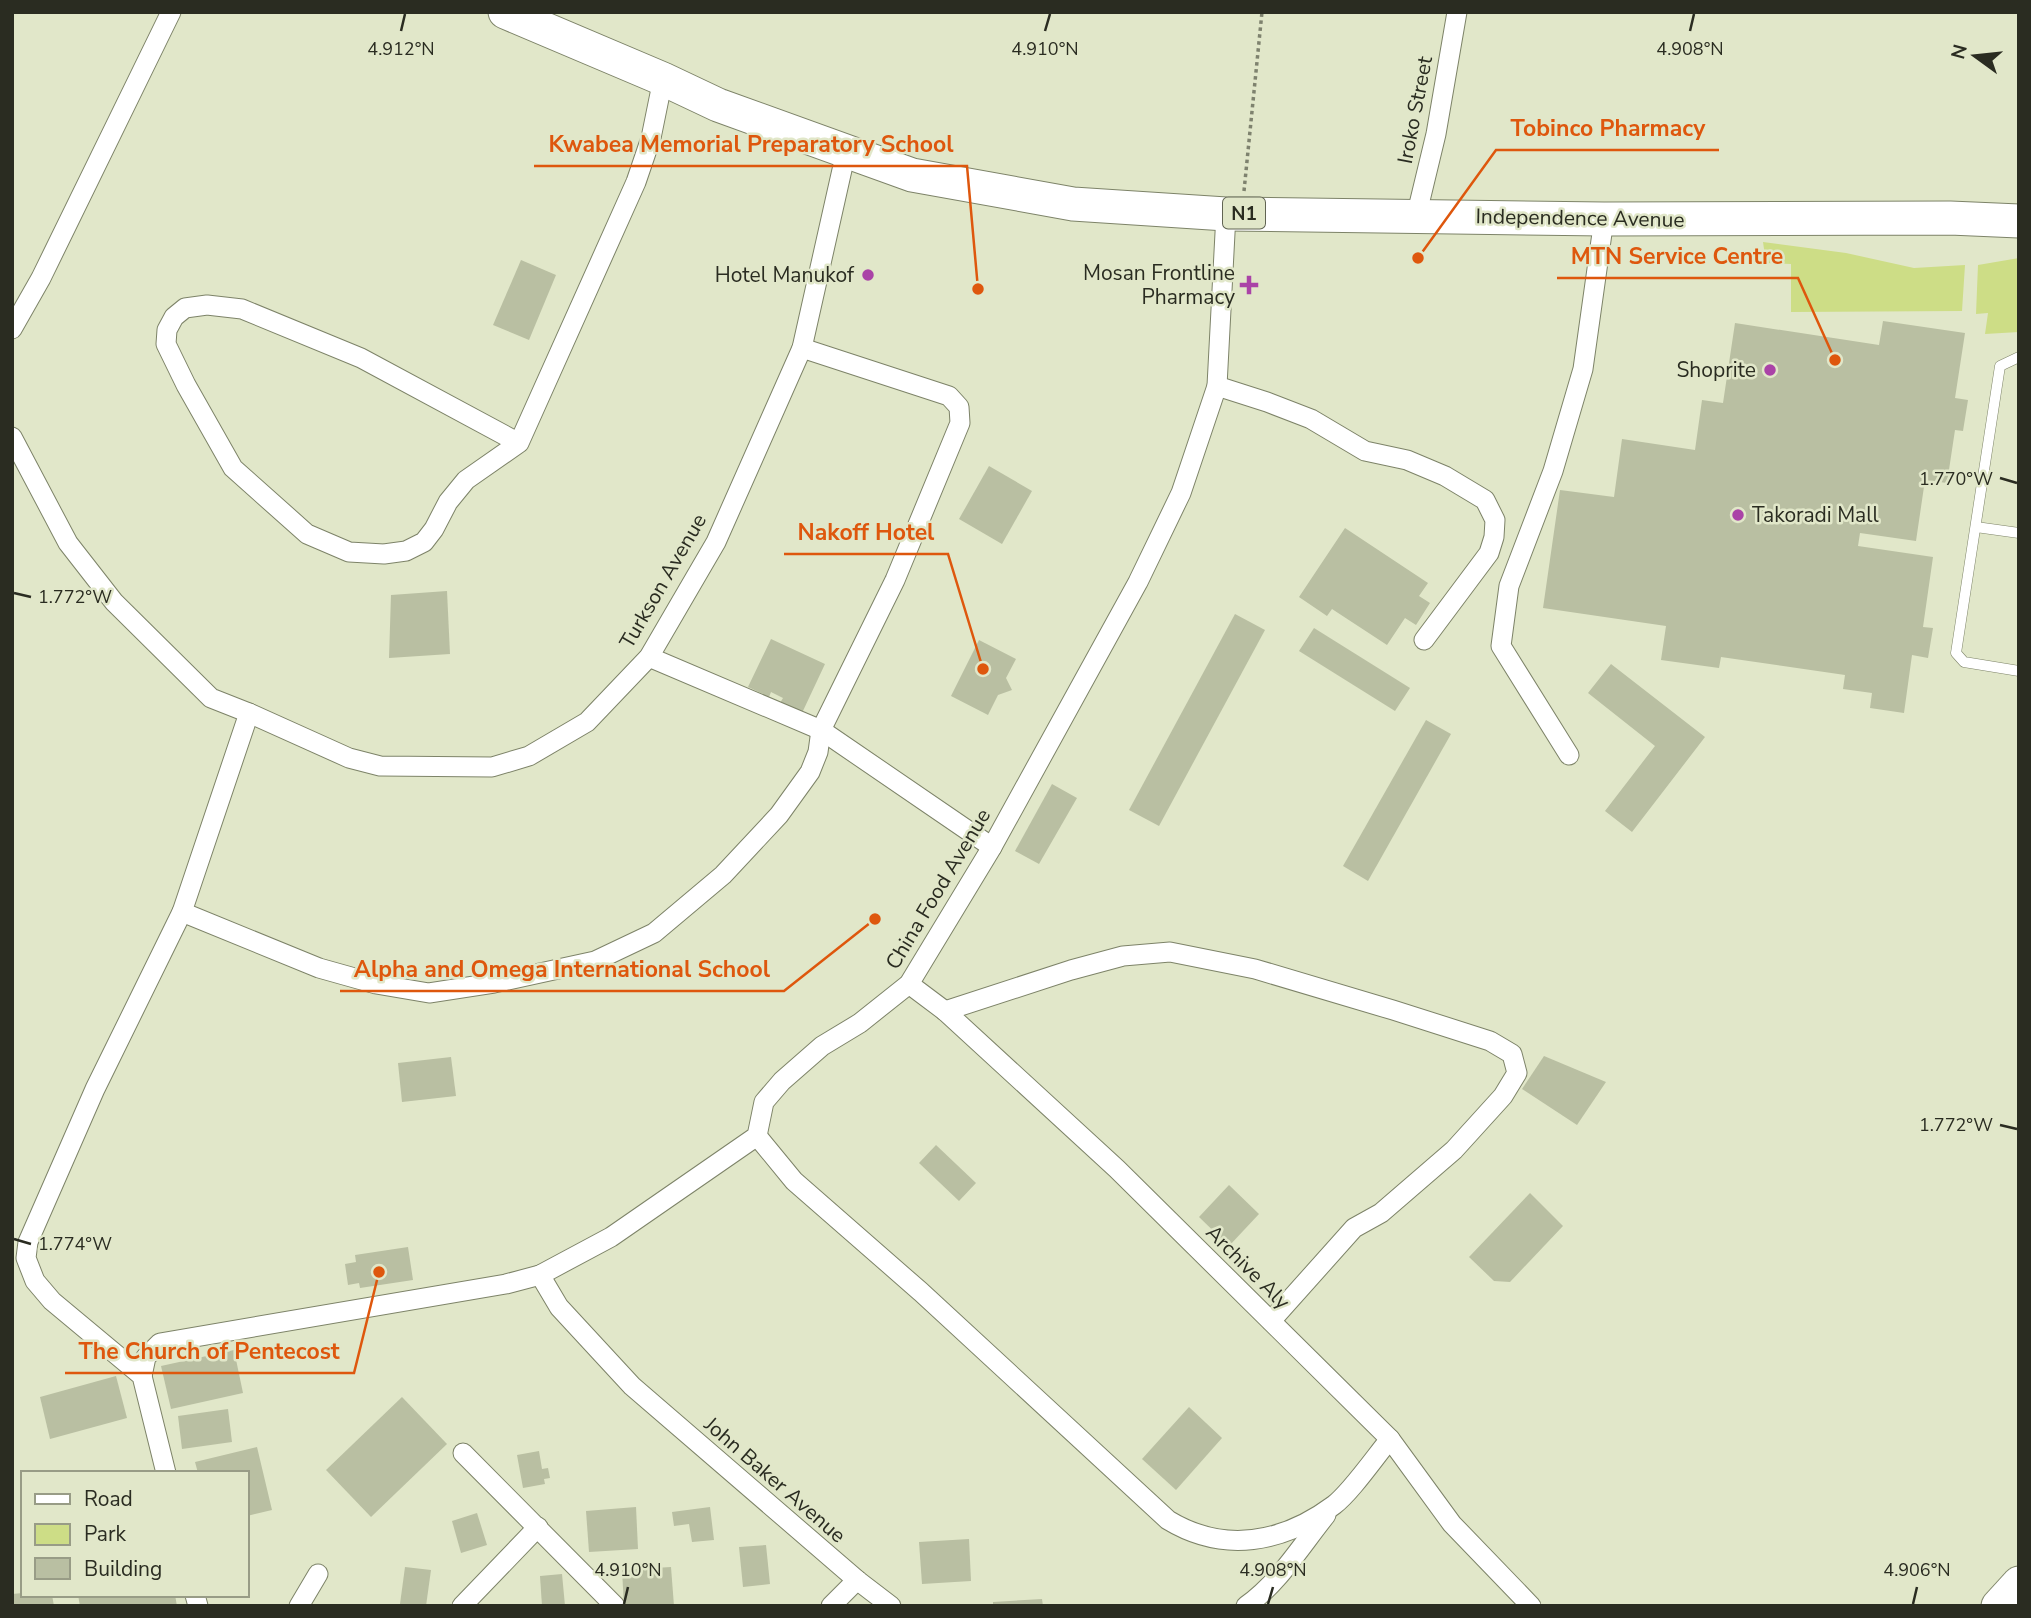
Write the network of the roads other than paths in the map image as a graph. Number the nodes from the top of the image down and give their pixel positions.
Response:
1 (171, 12) edge
2 (505, 12) edge
3 (1457, 12) edge
4 (663, 79) junction
5 (846, 152) junction
6 (1234, 213) junction
7 (1416, 217) junction
8 (1604, 219) junction
9 (2019, 221) edge
10 (12, 329) edge
11 (802, 348) junction
12 (2019, 357) edge
13 (1217, 386) junction
14 (12, 438) edge
15 (519, 443) junction
16 (1976, 527) junction
17 (2019, 533) edge
18 (1424, 640) dead end
19 (649, 657) junction
20 (2019, 671) edge
21 (249, 713) junction
22 (821, 730) junction
23 (1569, 755) dead end
24 (992, 847) junction
25 (181, 912) junction
26 (909, 984) junction
27 (945, 1011) junction
28 (757, 1136) junction
29 (540, 1275) junction
30 (1271, 1321) junction
31 (142, 1376) junction
32 (1390, 1439) junction
33 (463, 1453) dead end
34 (166, 1471) edge
35 (1335, 1504) junction
36 (538, 1527) junction
37 (318, 1574) dead end
38 (857, 1580) junction
39 (2019, 1583) edge
40 (299, 1606) edge
41 (462, 1606) edge
42 (615, 1606) edge
43 (831, 1606) edge
44 (891, 1606) edge
45 (1246, 1606) edge
46 (1531, 1606) edge
47 (1998, 1606) edge

1 - 10 street
2 - 4 highway, Independence Avenue / N1
3 - 7 street, Iroko Street
4 - 5 highway, Independence Avenue / N1
4 - 15 street
5 - 6 highway, Independence Avenue / N1
5 - 11 street, Turkson Avenue
6 - 7 highway, Independence Avenue / N1
6 - 13 street, China Food Avenue
7 - 8 highway, Independence Avenue / N1
8 - 9 highway, Independence Avenue / N1
8 - 23 street
11 - 19 street, Turkson Avenue
11 - 22 street
12 - 16 lane
13 - 18 street
13 - 24 street, China Food Avenue
14 - 21 street, Turkson Avenue
15 - 15 street
16 - 17 lane
16 - 20 lane
19 - 21 street, Turkson Avenue
19 - 22 street
21 - 25 street
22 - 24 street
22 - 25 street
24 - 26 street, China Food Avenue
25 - 31 street
26 - 27 street, Archive Aly
26 - 28 street, China Food Avenue
27 - 30 street, Archive Aly
27 - 30 street
28 - 29 street
28 - 35 street
29 - 31 street
29 - 38 street, John Baker Avenue
30 - 32 street, Archive Aly
31 - 34 street
32 - 35 street
32 - 46 street, Archive Aly
33 - 36 street
35 - 45 street
36 - 41 street
36 - 42 street
37 - 40 street
38 - 43 street
38 - 44 street, John Baker Avenue
39 - 47 highway

